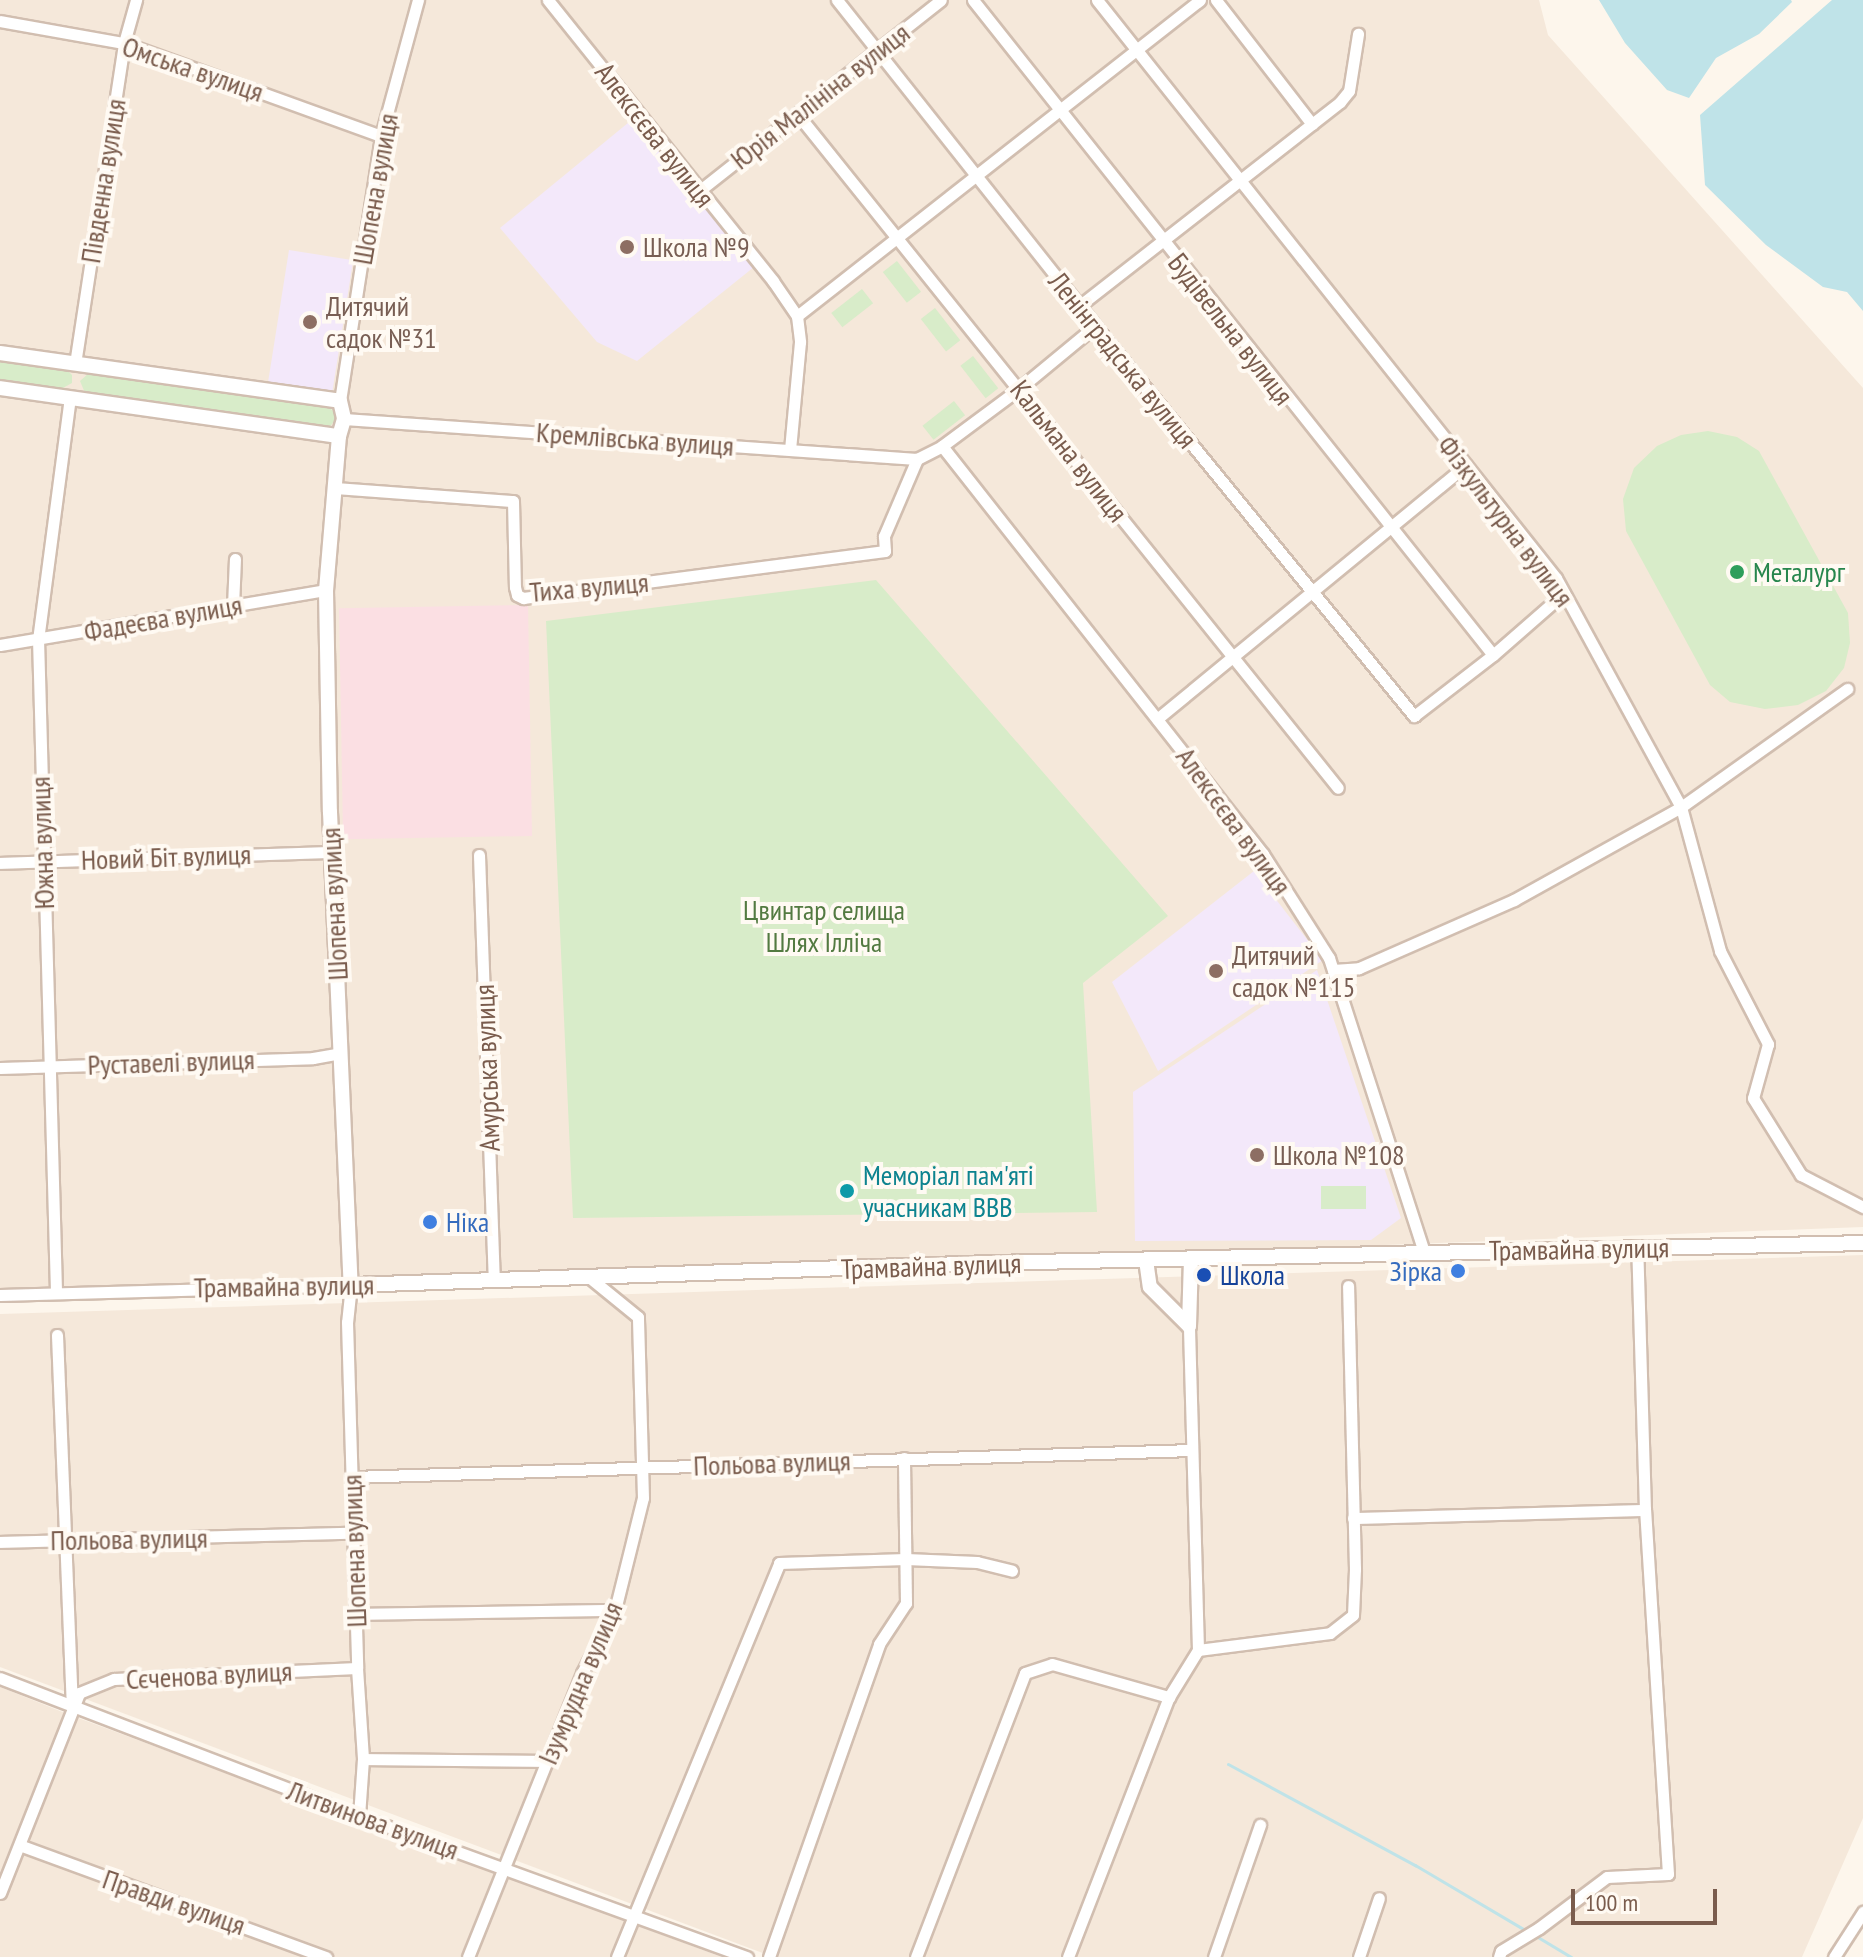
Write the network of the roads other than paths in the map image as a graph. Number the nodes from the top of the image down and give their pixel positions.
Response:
1 (136, 0) edge
2 (418, 0) edge
3 (548, 0) edge
4 (837, 0) edge
5 (941, 0) edge
6 (973, 0) edge
7 (1097, 0) edge
8 (1200, 0) edge
9 (1216, 0) edge
10 (0, 21) edge
11 (1358, 34) dead end
12 (124, 43) junction
13 (878, 50) junction
14 (1137, 50) junction
15 (1059, 112) junction
16 (799, 116) junction
17 (1312, 124) junction
18 (381, 136) junction
19 (977, 176) junction
20 (1240, 180) junction
21 (699, 191) junction
22 (898, 239) junction
23 (1162, 241) junction
24 (1079, 306) junction
25 (797, 316) junction
26 (1095, 326) junction
27 (0, 353) edge
28 (75, 364) junction
29 (0, 388) edge
30 (1020, 388) junction
31 (70, 398) junction
32 (340, 401) junction
33 (344, 419) junction
34 (339, 436) junction
35 (942, 446) junction
36 (790, 450) junction
37 (922, 457) junction
38 (1466, 465) junction
39 (334, 488) junction
40 (1390, 529) junction
41 (235, 559) dead end
42 (326, 590) junction
43 (1314, 593) junction
44 (1564, 593) junction
45 (233, 606) junction
46 (38, 640) junction
47 (0, 645) edge
48 (1493, 655) junction
49 (1234, 659) junction
50 (1847, 689) dead end
51 (1157, 719) junction
52 (1338, 788) dead end
53 (1681, 807) junction
54 (331, 852) junction
55 (479, 855) dead end
56 (42, 861) junction
57 (0, 863) edge
58 (1333, 970) junction
59 (341, 1053) junction
60 (50, 1066) junction
61 (0, 1068) edge
62 (1863, 1207) edge
63 (1863, 1243) edge
64 (1637, 1247) junction
65 (1424, 1252) junction
66 (1191, 1258) junction
67 (1146, 1260) junction
68 (589, 1277) junction
69 (494, 1280) junction
70 (351, 1285) junction
71 (1348, 1286) dead end
72 (56, 1291) junction
73 (0, 1295) edge
74 (1189, 1326) junction
75 (57, 1335) dead end
76 (1192, 1450) junction
77 (904, 1458) junction
78 (644, 1467) junction
79 (352, 1477) junction
80 (1645, 1510) junction
81 (1353, 1518) junction
82 (353, 1533) junction
83 (62, 1540) junction
84 (0, 1542) edge
85 (906, 1559) junction
86 (1012, 1571) dead end
87 (615, 1610) junction
88 (356, 1614) junction
89 (1198, 1650) junction
90 (357, 1668) junction
91 (0, 1678) edge
92 (1169, 1697) junction
93 (72, 1707) junction
94 (363, 1759) junction
95 (546, 1761) junction
96 (359, 1816) junction
97 (1260, 1825) dead end
98 (22, 1846) junction
99 (505, 1867) junction
100 (0, 1893) edge
101 (1379, 1898) dead end
102 (1863, 1912) edge
103 (634, 1916) junction
104 (326, 1957) edge
105 (468, 1957) edge
106 (617, 1957) edge
107 (747, 1957) edge
108 (769, 1957) edge
109 (916, 1957) edge
110 (1068, 1957) edge
111 (1214, 1957) edge
112 (1359, 1957) edge
113 (1499, 1957) edge
114 (1834, 1957) edge

1 - 12 street, Південна вулиця
2 - 18 street, Шопена вулиця
3 - 21 street, Алексєєва вулиця
4 - 13 street, Ленінградська вулиця
5 - 13 street, Юрія Малініна вулиця
6 - 15 street, Будівельна вулиця
7 - 14 street, Фiзкультурна вулиця
8 - 14 street
9 - 17 street
10 - 12 street, Омська вулиця
11 - 17 street
12 - 18 street, Омська вулиця
12 - 28 street, Південна вулиця
13 - 16 street, Юрія Малініна вулиця
13 - 19 street, Ленінградська вулиця
14 - 15 street
14 - 20 street, Фiзкультурна вулиця
15 - 19 street
15 - 23 street, Будівельна вулиця
16 - 21 street, Юрія Малініна вулиця
16 - 22 street, Кальмана вулиця
17 - 20 street
18 - 32 street, Шопена вулиця
19 - 22 street
19 - 24 street, Ленінградська вулиця
20 - 23 street
20 - 38 street, Фiзкультурна вулиця
21 - 25 street, Алексєєва вулиця
22 - 25 street
22 - 30 street, Кальмана вулиця
23 - 24 street
23 - 40 street, Будівельна вулиця
24 - 26 street, Ленінградська вулиця
25 - 36 street
26 - 30 street
26 - 43 street, Ленінградська вулиця
27 - 28 street
28 - 32 street
29 - 31 street
30 - 35 street
30 - 49 street, Кальмана вулиця
31 - 34 street
31 - 46 street, Южна вулиця
32 - 33 street, Шопена вулиця
33 - 34 street, Шопена вулиця
33 - 36 street, Кремлівська вулиця
34 - 39 street, Шопена вулиця
35 - 37 street
35 - 51 street, Алексєєва вулиця
36 - 37 street, Кремлівська вулиця
37 - 39 street, Тиха вулиця
38 - 40 street
38 - 44 street, Фiзкультурна вулиця
39 - 42 street, Шопена вулиця
40 - 43 street
40 - 48 street, Будівельна вулиця
41 - 45 street
42 - 45 street, Фадеєва вулиця
42 - 54 street, Шопена вулиця
43 - 48 street, Ленінградська вулиця
43 - 49 street
44 - 48 street
44 - 53 street, Фiзкультурна вулиця
45 - 46 street, Фадеєва вулиця
46 - 47 street, Фадеєва вулиця
46 - 56 street, Южна вулиця
49 - 51 street
49 - 52 street, Кальмана вулиця
50 - 53 street
51 - 58 street, Алексєєва вулиця
53 - 58 street
53 - 62 street, Фiзкультурна вулиця
54 - 56 street, Новий Біт вулиця
54 - 59 street, Шопена вулиця
55 - 69 street, Амурська вулиця
56 - 57 street, Новий Біт вулиця
56 - 60 street, Южна вулиця
58 - 65 street, Алексєєва вулиця
59 - 60 street, Руставелі вулиця
59 - 70 street, Шопена вулиця
60 - 61 street, Руставелі вулиця
60 - 72 street, Южна вулиця
63 - 64 street, Трамвайна вулиця
64 - 65 street, Трамвайна вулиця
64 - 80 street
65 - 66 street, Трамвайна вулиця
66 - 67 street, Трамвайна вулиця
66 - 74 street
67 - 68 street, Трамвайна вулиця
67 - 74 street
68 - 69 street, Трамвайна вулиця
68 - 78 street, Ізумрудна вулиця
69 - 70 street, Трамвайна вулиця
70 - 72 street, Трамвайна вулиця
70 - 79 street, Шопена вулиця
71 - 81 street
72 - 73 street, Трамвайна вулиця
74 - 76 street
75 - 83 street
76 - 77 street, Польова вулиця
76 - 89 street
77 - 78 street, Польова вулиця
77 - 85 street
78 - 79 street, Польова вулиця
78 - 87 street, Ізумрудна вулиця
79 - 82 street, Шопена вулиця
80 - 81 street
80 - 113 street
81 - 89 street
82 - 83 street, Польова вулиця
82 - 88 street, Шопена вулиця
83 - 84 street, Польова вулиця
83 - 93 street
85 - 86 street
85 - 103 street
85 - 108 street
87 - 88 street
87 - 95 street, Ізумрудна вулиця
88 - 90 street, Шопена вулиця
89 - 92 street
90 - 93 street, Сєченова вулиця
90 - 94 street, Шопена вулиця
91 - 93 street, Литвинова вулиця
92 - 109 street
92 - 110 street
93 - 96 street, Литвинова вулиця
93 - 98 street
94 - 95 street
94 - 96 street, Шопена вулиця
95 - 99 street, Ізумрудна вулиця
96 - 99 street, Литвинова вулиця
97 - 111 street
98 - 100 street
98 - 104 street, Правди вулиця
99 - 103 street, Литвинова вулиця
99 - 105 street, Ізумрудна вулиця
101 - 112 street
102 - 114 street
103 - 106 street
103 - 107 street, Литвинова вулиця

